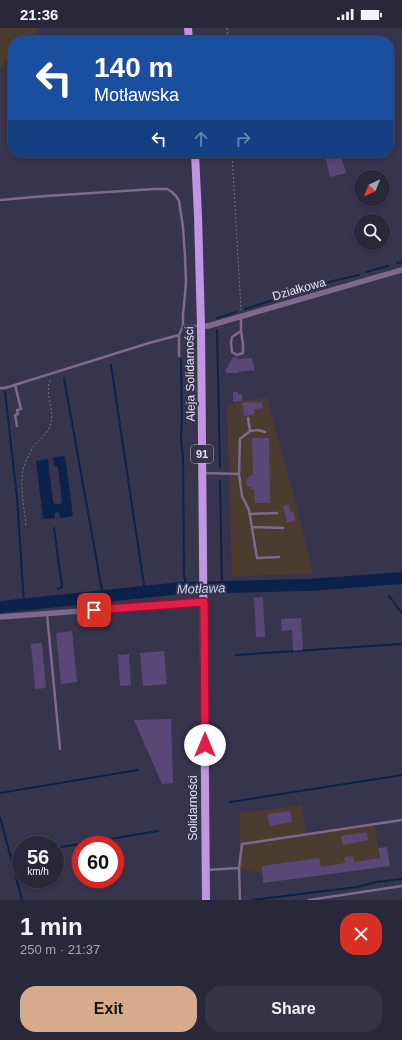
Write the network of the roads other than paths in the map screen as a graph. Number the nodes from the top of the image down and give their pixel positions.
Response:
1 (195, 158) edge
2 (0, 200) edge
3 (402, 270) edge
4 (241, 317) junction
5 (183, 326) junction
6 (201, 326) junction
7 (241, 331) junction
8 (179, 335) junction
9 (179, 356) dead end
10 (16, 384) junction
11 (0, 388) edge
12 (248, 418) dead end
13 (17, 426) dead end
14 (250, 431) junction
15 (265, 432) dead end
16 (203, 473) junction
17 (239, 474) junction
18 (277, 513) dead end
19 (250, 514) junction
20 (252, 526) junction
21 (283, 528) dead end
22 (278, 557) dead end
23 (204, 599) junction
24 (47, 613) junction
25 (0, 617) edge
26 (60, 749) dead end
27 (402, 820) edge
28 (239, 868) junction
29 (206, 870) junction
30 (402, 886) edge
31 (206, 900) edge
32 (240, 900) edge
33 (309, 900) edge

1 - 6 main road, Aleja Solidarności / 91
2 - 5 lane
3 - 4 street, Działkowa
4 - 6 street, Działkowa
4 - 7 lane
5 - 6 lane
5 - 8 lane
6 - 16 main road, Aleja Solidarności / 91
7 - 7 lane
8 - 9 lane
8 - 10 lane
10 - 11 lane
10 - 13 lane
12 - 14 lane
14 - 15 lane
14 - 17 lane
16 - 17 lane
16 - 23 main road, Aleja Solidarności / 91
17 - 19 lane
18 - 19 lane
19 - 20 lane
20 - 21 lane
20 - 22 lane
23 - 24 street
23 - 29 main road, Solidarności / 91
24 - 25 street
24 - 26 lane
27 - 28 lane
28 - 29 lane
28 - 32 lane
29 - 31 main road, Solidarności / 91
30 - 33 lane

